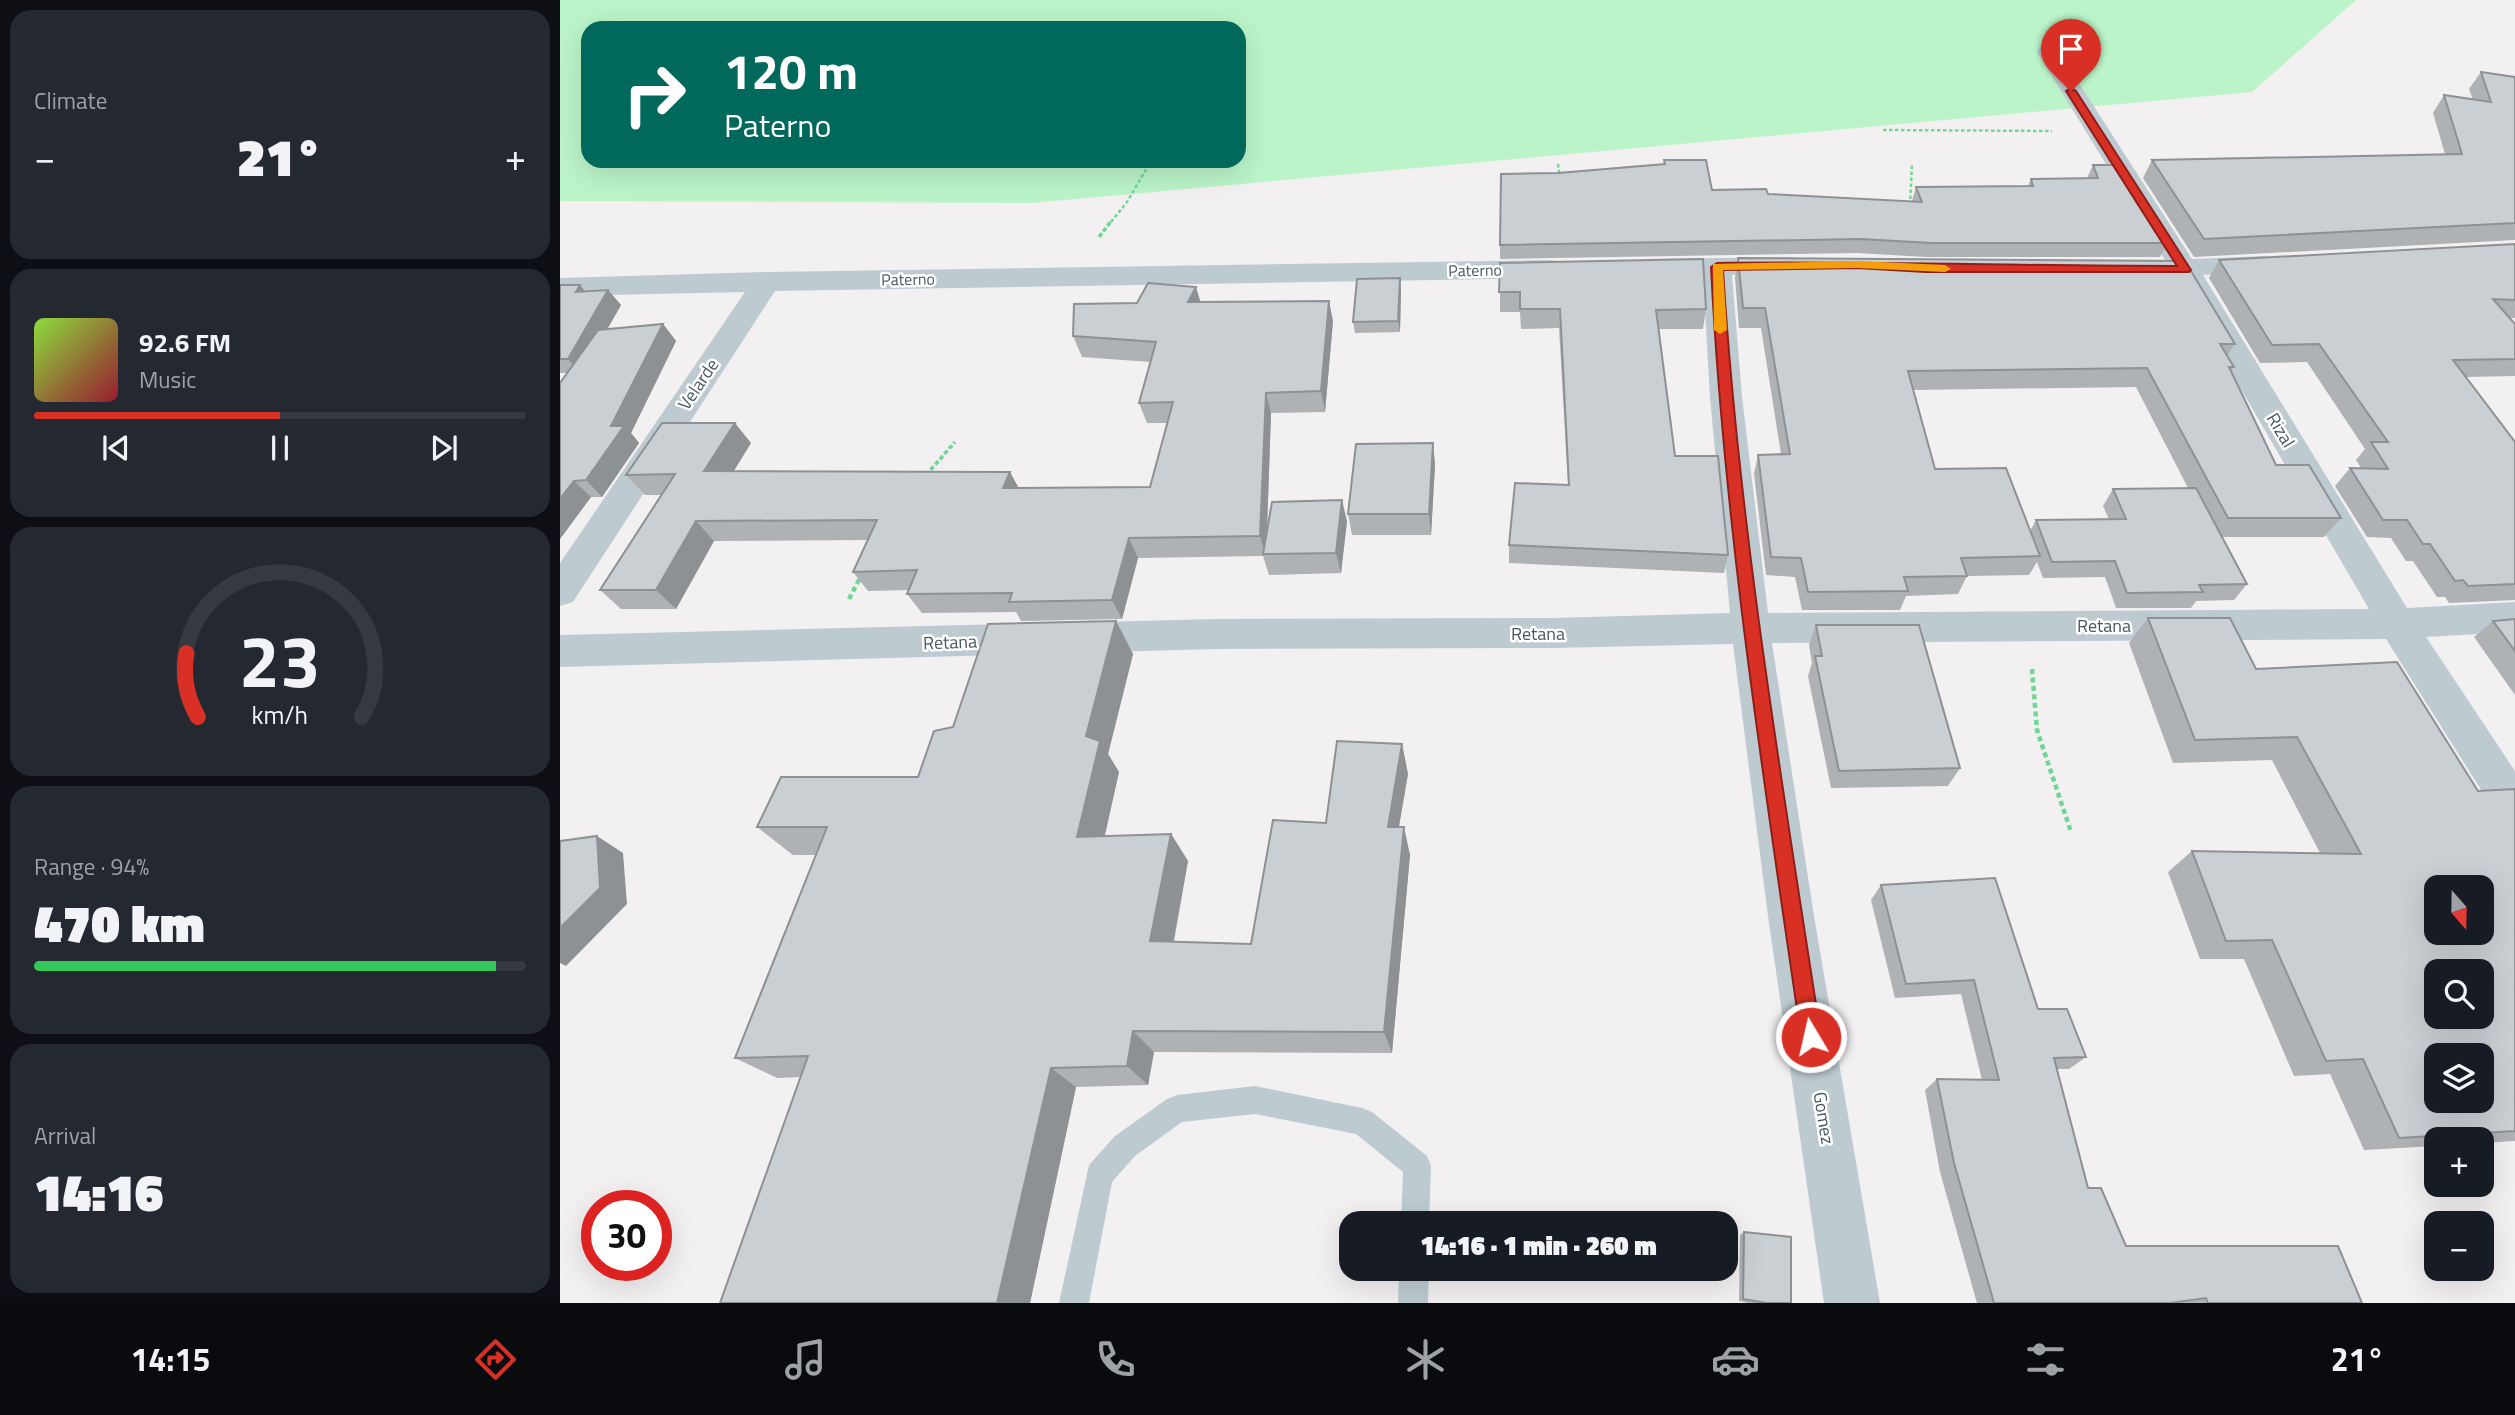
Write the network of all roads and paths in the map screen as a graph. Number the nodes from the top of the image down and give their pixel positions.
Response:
1 (2048, 52) dead end
2 (1883, 130) dead end
3 (2095, 130) junction
4 (1559, 164) dead end
5 (1912, 165) dead end
6 (1146, 168) edge
7 (1561, 183) edge
8 (1909, 211) edge
9 (2295, 263) edge
10 (1819, 265) edge
11 (1717, 267) junction
12 (1626, 268) edge
13 (1574, 269) edge
14 (2117, 269) edge
15 (2185, 270) junction
16 (1068, 276) junction
17 (767, 281) junction
18 (560, 287) edge
19 (955, 442) dead end
20 (922, 480) edge
21 (866, 565) edge
22 (560, 592) edge
23 (2515, 617) edge
24 (2397, 624) junction
25 (2029, 626) junction
26 (1750, 628) junction
27 (823, 646) junction
28 (560, 651) edge
29 (2515, 807) edge
30 (2071, 832) dead end
31 (1415, 1211) edge
32 (1414, 1281) edge
33 (1074, 1303) edge
34 (1413, 1303) edge
35 (1852, 1303) edge

1 - 3 street, Rizal
2 - 3 path
3 - 15 street, Rizal
4 - 7 path
5 - 8 path
6 - 16 path
9 - 15 street
10 - 11 street
11 - 12 street
11 - 26 street, Gomez
13 - 16 street, Paterno
14 - 15 street
15 - 24 street, Rizal
16 - 17 street, Paterno
17 - 18 street, Paterno
17 - 22 street, Velarde
19 - 20 path
21 - 27 path
23 - 24 street, Retana
24 - 25 street, Retana
24 - 29 street, Rizal
25 - 26 street, Retana
25 - 30 path
26 - 27 street, Retana
26 - 35 street, Gomez
27 - 28 street, Retana
31 - 33 lane
32 - 34 lane

